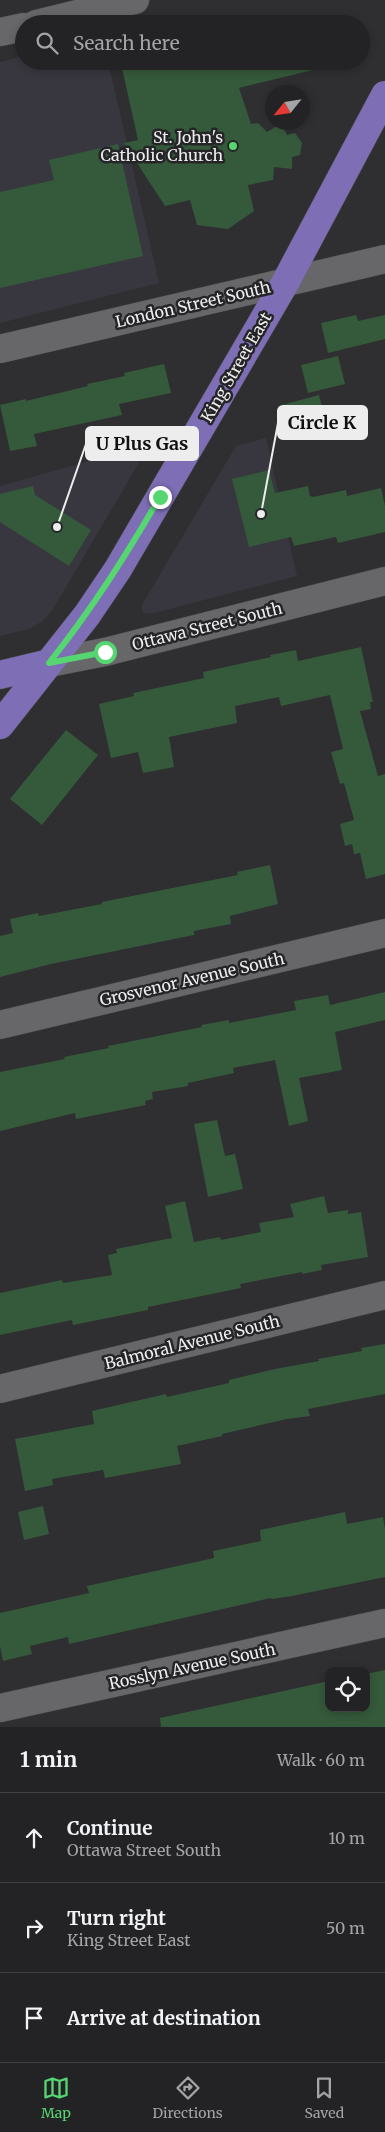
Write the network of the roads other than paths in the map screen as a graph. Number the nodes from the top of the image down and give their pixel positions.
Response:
1 (135, 0) edge
2 (73, 15) edge
3 (15, 29) edge
4 (0, 32) edge
5 (385, 95) edge
6 (385, 259) edge
7 (285, 283) junction
8 (0, 349) edge
9 (385, 581) edge
10 (49, 663) junction
11 (0, 674) edge
12 (0, 725) edge
13 (385, 933) edge
14 (0, 1025) edge
15 (385, 1295) edge
16 (0, 1389) edge
17 (385, 1623) edge
18 (0, 1708) edge

1 - 2 street
3 - 4 street
5 - 7 main road, King Street East
6 - 7 street, London Street South
7 - 8 street, London Street South
7 - 10 main road, King Street East
9 - 10 street, Ottawa Street South
10 - 11 main road, Ottawa Street South
10 - 12 main road, King Street East
13 - 14 street, Grosvenor Avenue South
15 - 16 street, Balmoral Avenue South
17 - 18 street, Rosslyn Avenue South

